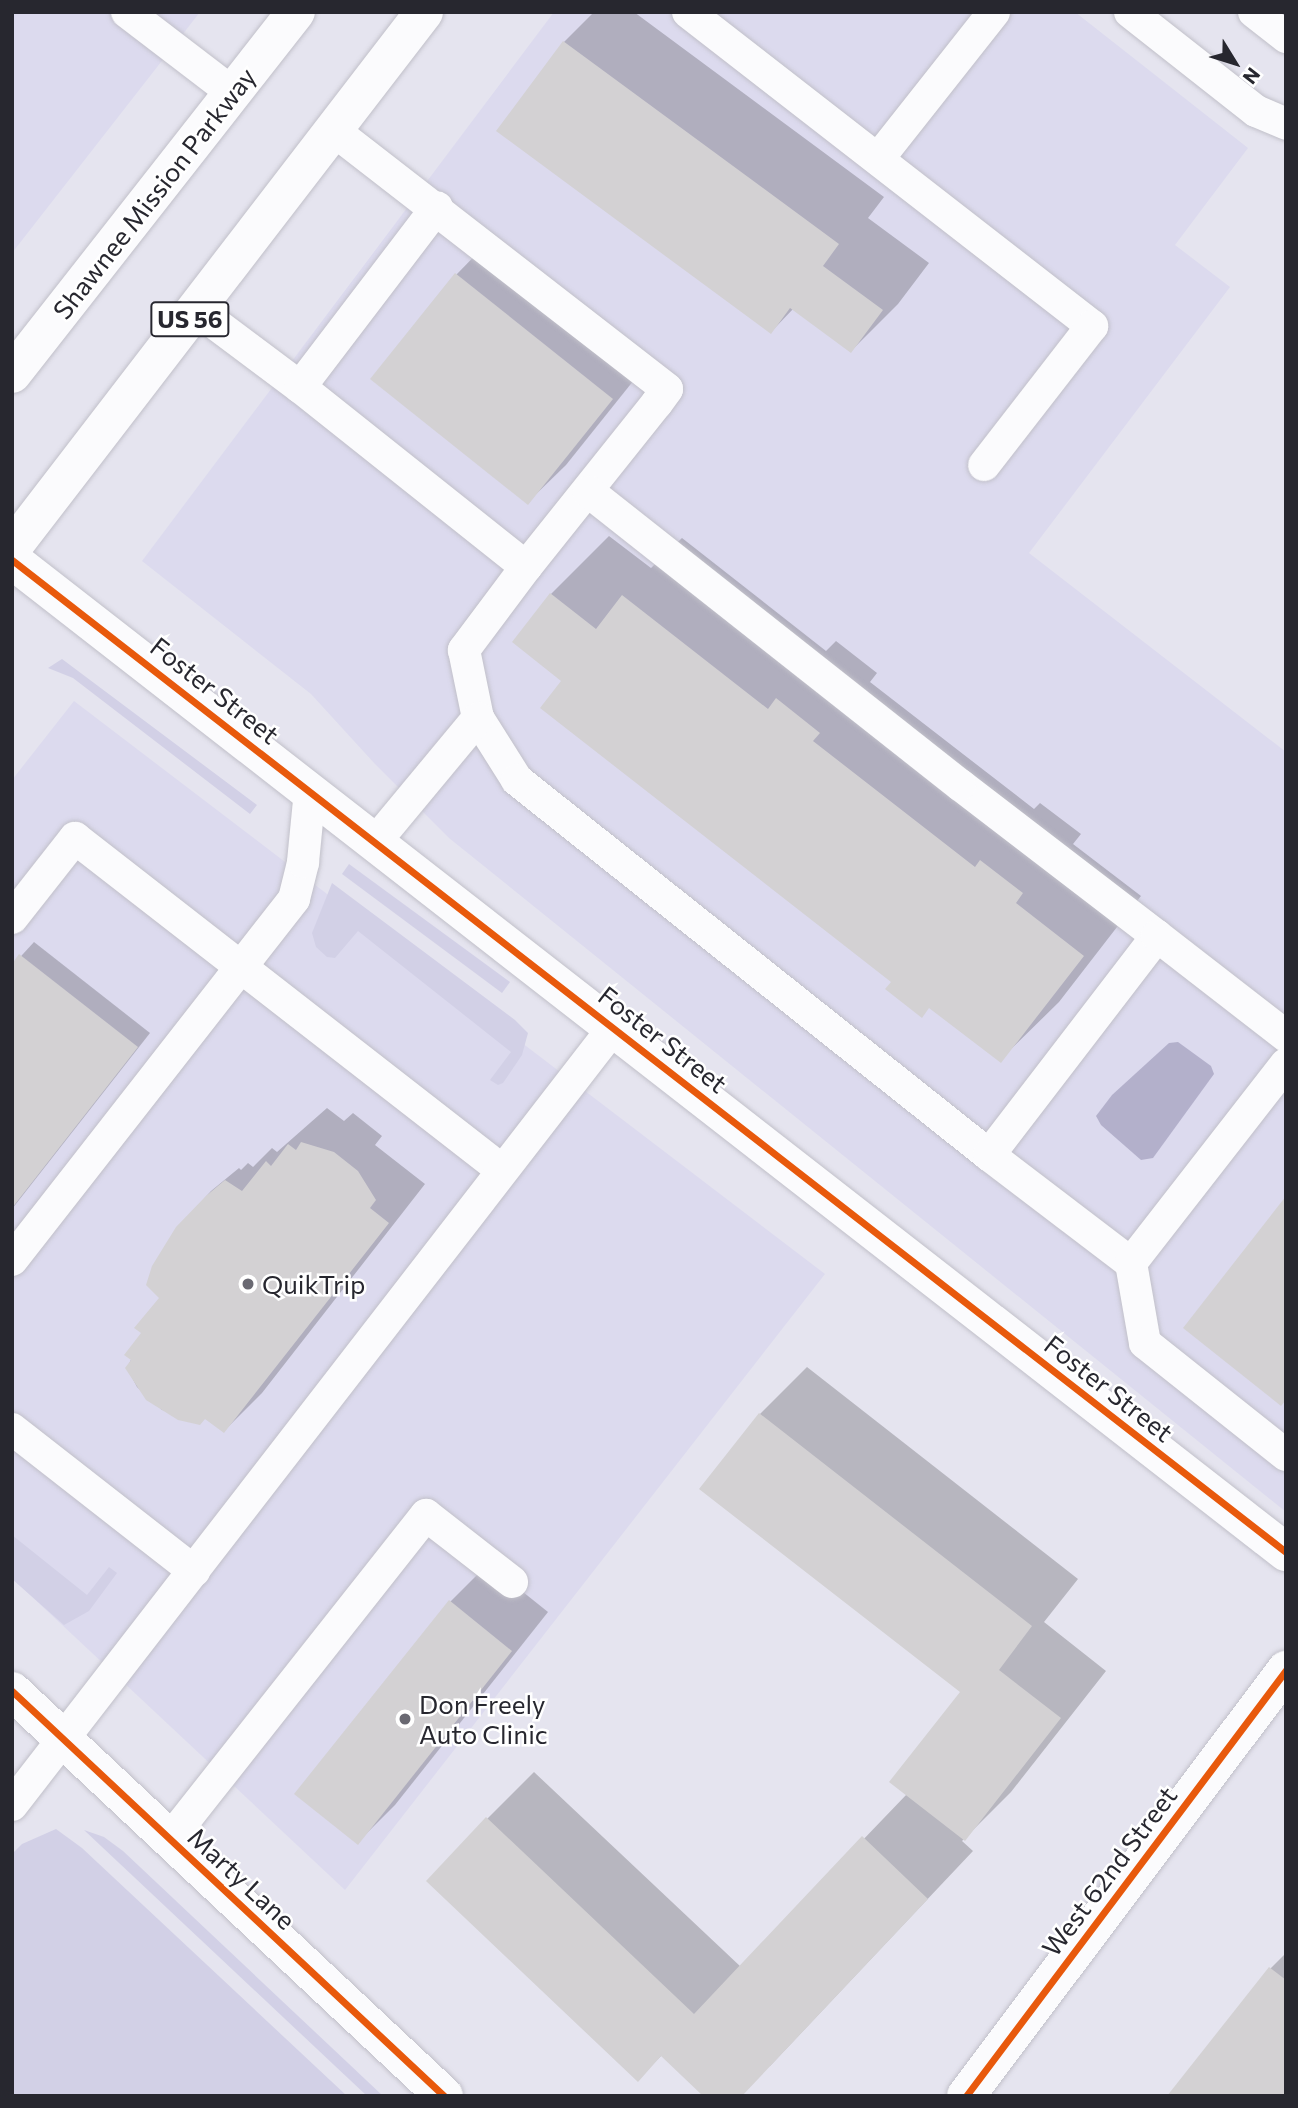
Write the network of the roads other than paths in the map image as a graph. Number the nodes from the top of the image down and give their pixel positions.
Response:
1 (127, 12) edge
2 (296, 12) edge
3 (424, 12) edge
4 (688, 12) edge
5 (994, 12) edge
6 (1130, 12) edge
7 (1254, 12) edge
8 (1286, 37) edge
9 (233, 93) junction
10 (1286, 124) edge
11 (333, 130) junction
12 (878, 159) junction
13 (437, 207) junction
14 (197, 310) junction
15 (12, 374) edge
16 (300, 387) junction
17 (984, 465) dead end
18 (589, 492) junction
19 (12, 548) edge
20 (12, 560) edge
21 (526, 567) junction
22 (478, 718) junction
23 (310, 790) junction
24 (376, 841) junction
25 (12, 918) edge
26 (1157, 936) junction
27 (240, 969) junction
28 (614, 1027) junction
29 (1286, 1036) edge
30 (1286, 1065) edge
31 (989, 1155) junction
32 (502, 1170) junction
33 (12, 1260) edge
34 (1130, 1263) junction
35 (12, 1429) edge
36 (1286, 1455) edge
37 (1286, 1552) edge
38 (194, 1571) junction
39 (512, 1582) dead end
40 (1286, 1671) edge
41 (12, 1691) edge
42 (64, 1739) junction
43 (12, 1805) edge
44 (170, 1839) junction
45 (444, 2096) edge
46 (966, 2096) edge

1 - 9 lane
2 - 9 main road, Shawnee Mission Parkway
3 - 11 main road, US 56
4 - 12 lane
5 - 12 lane
6 - 10 lane
7 - 8 lane
9 - 15 main road, Shawnee Mission Parkway
11 - 13 lane
11 - 14 main road, US 56
12 - 17 lane
13 - 16 lane
13 - 18 lane
14 - 16 lane
14 - 19 main road, US 56
16 - 21 lane
18 - 21 lane
18 - 26 lane
20 - 23 main road, Foster Street
21 - 22 lane
22 - 24 lane
22 - 31 lane
23 - 24 main road, Foster Street
23 - 27 lane
24 - 28 main road, Foster Street
25 - 27 lane
26 - 29 lane
26 - 31 lane
27 - 32 lane
27 - 33 lane
28 - 32 lane
28 - 37 main road, Foster Street
30 - 34 lane
31 - 34 lane
32 - 38 lane
34 - 36 lane
35 - 38 lane
38 - 42 lane
39 - 44 lane
40 - 46 main road, West 62nd Street
41 - 42 main road, Marty Lane
42 - 43 lane
42 - 44 main road, Marty Lane
44 - 45 main road, Marty Lane

